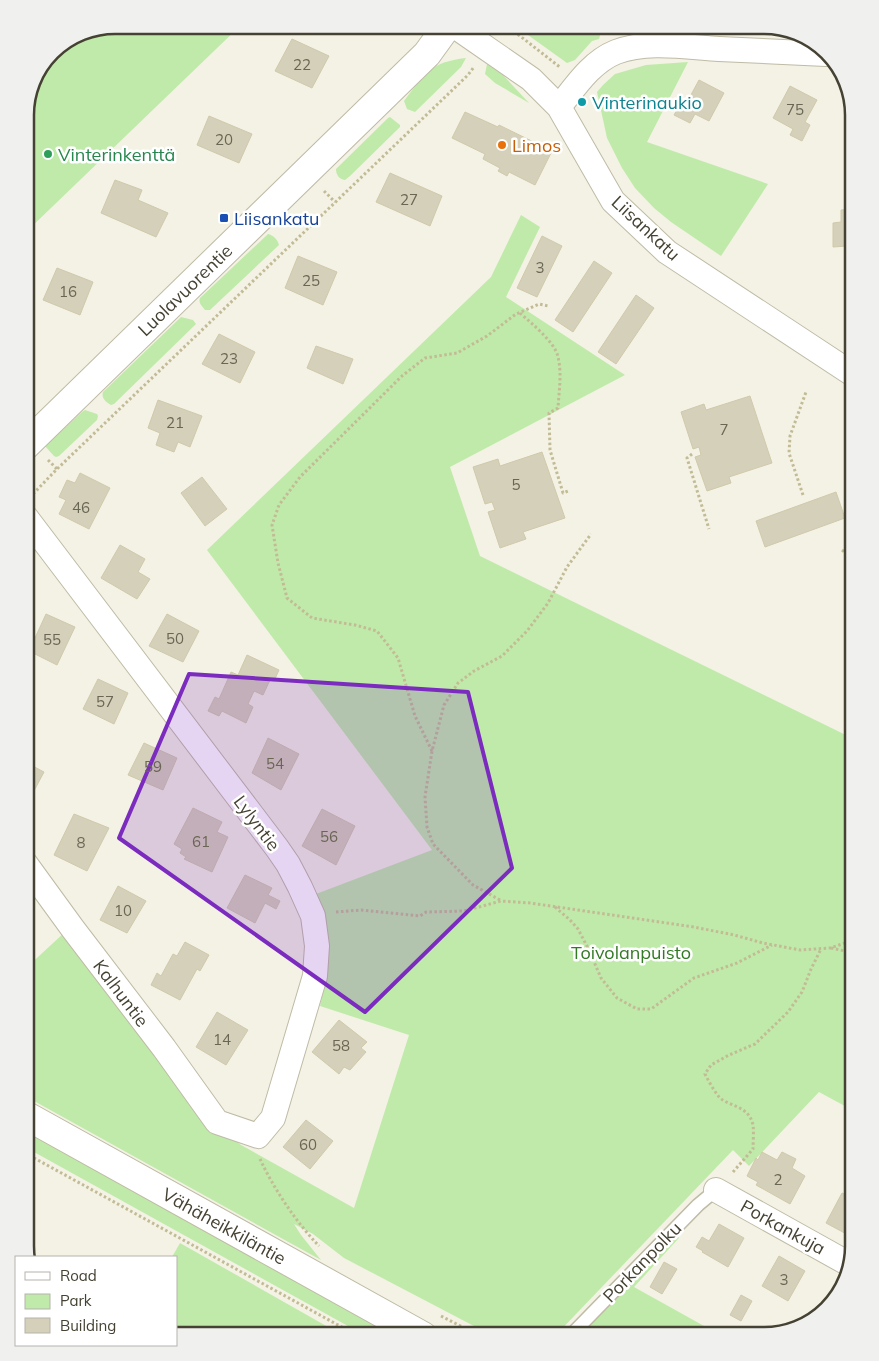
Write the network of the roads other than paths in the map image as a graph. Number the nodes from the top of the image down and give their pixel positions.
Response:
1 (441, 34) edge
2 (467, 34) edge
3 (816, 53) edge
4 (559, 107) junction
5 (845, 369) edge
6 (34, 437) edge
7 (34, 514) edge
8 (34, 875) edge
9 (34, 1120) edge
10 (217, 1122) joint
11 (716, 1190) joint
12 (844, 1261) edge
13 (407, 1327) edge
14 (579, 1327) edge

1 - 6 street, Luolavuorentie
2 - 4 street, Liisankatu
3 - 4 street
4 - 5 street, Liisankatu
7 - 10 street, Lylyntie
8 - 10 street, Kalhuntie
9 - 13 street, Vähäheikkiläntie
11 - 12 street, Porkankuja
11 - 14 lane, Porkanpolku

